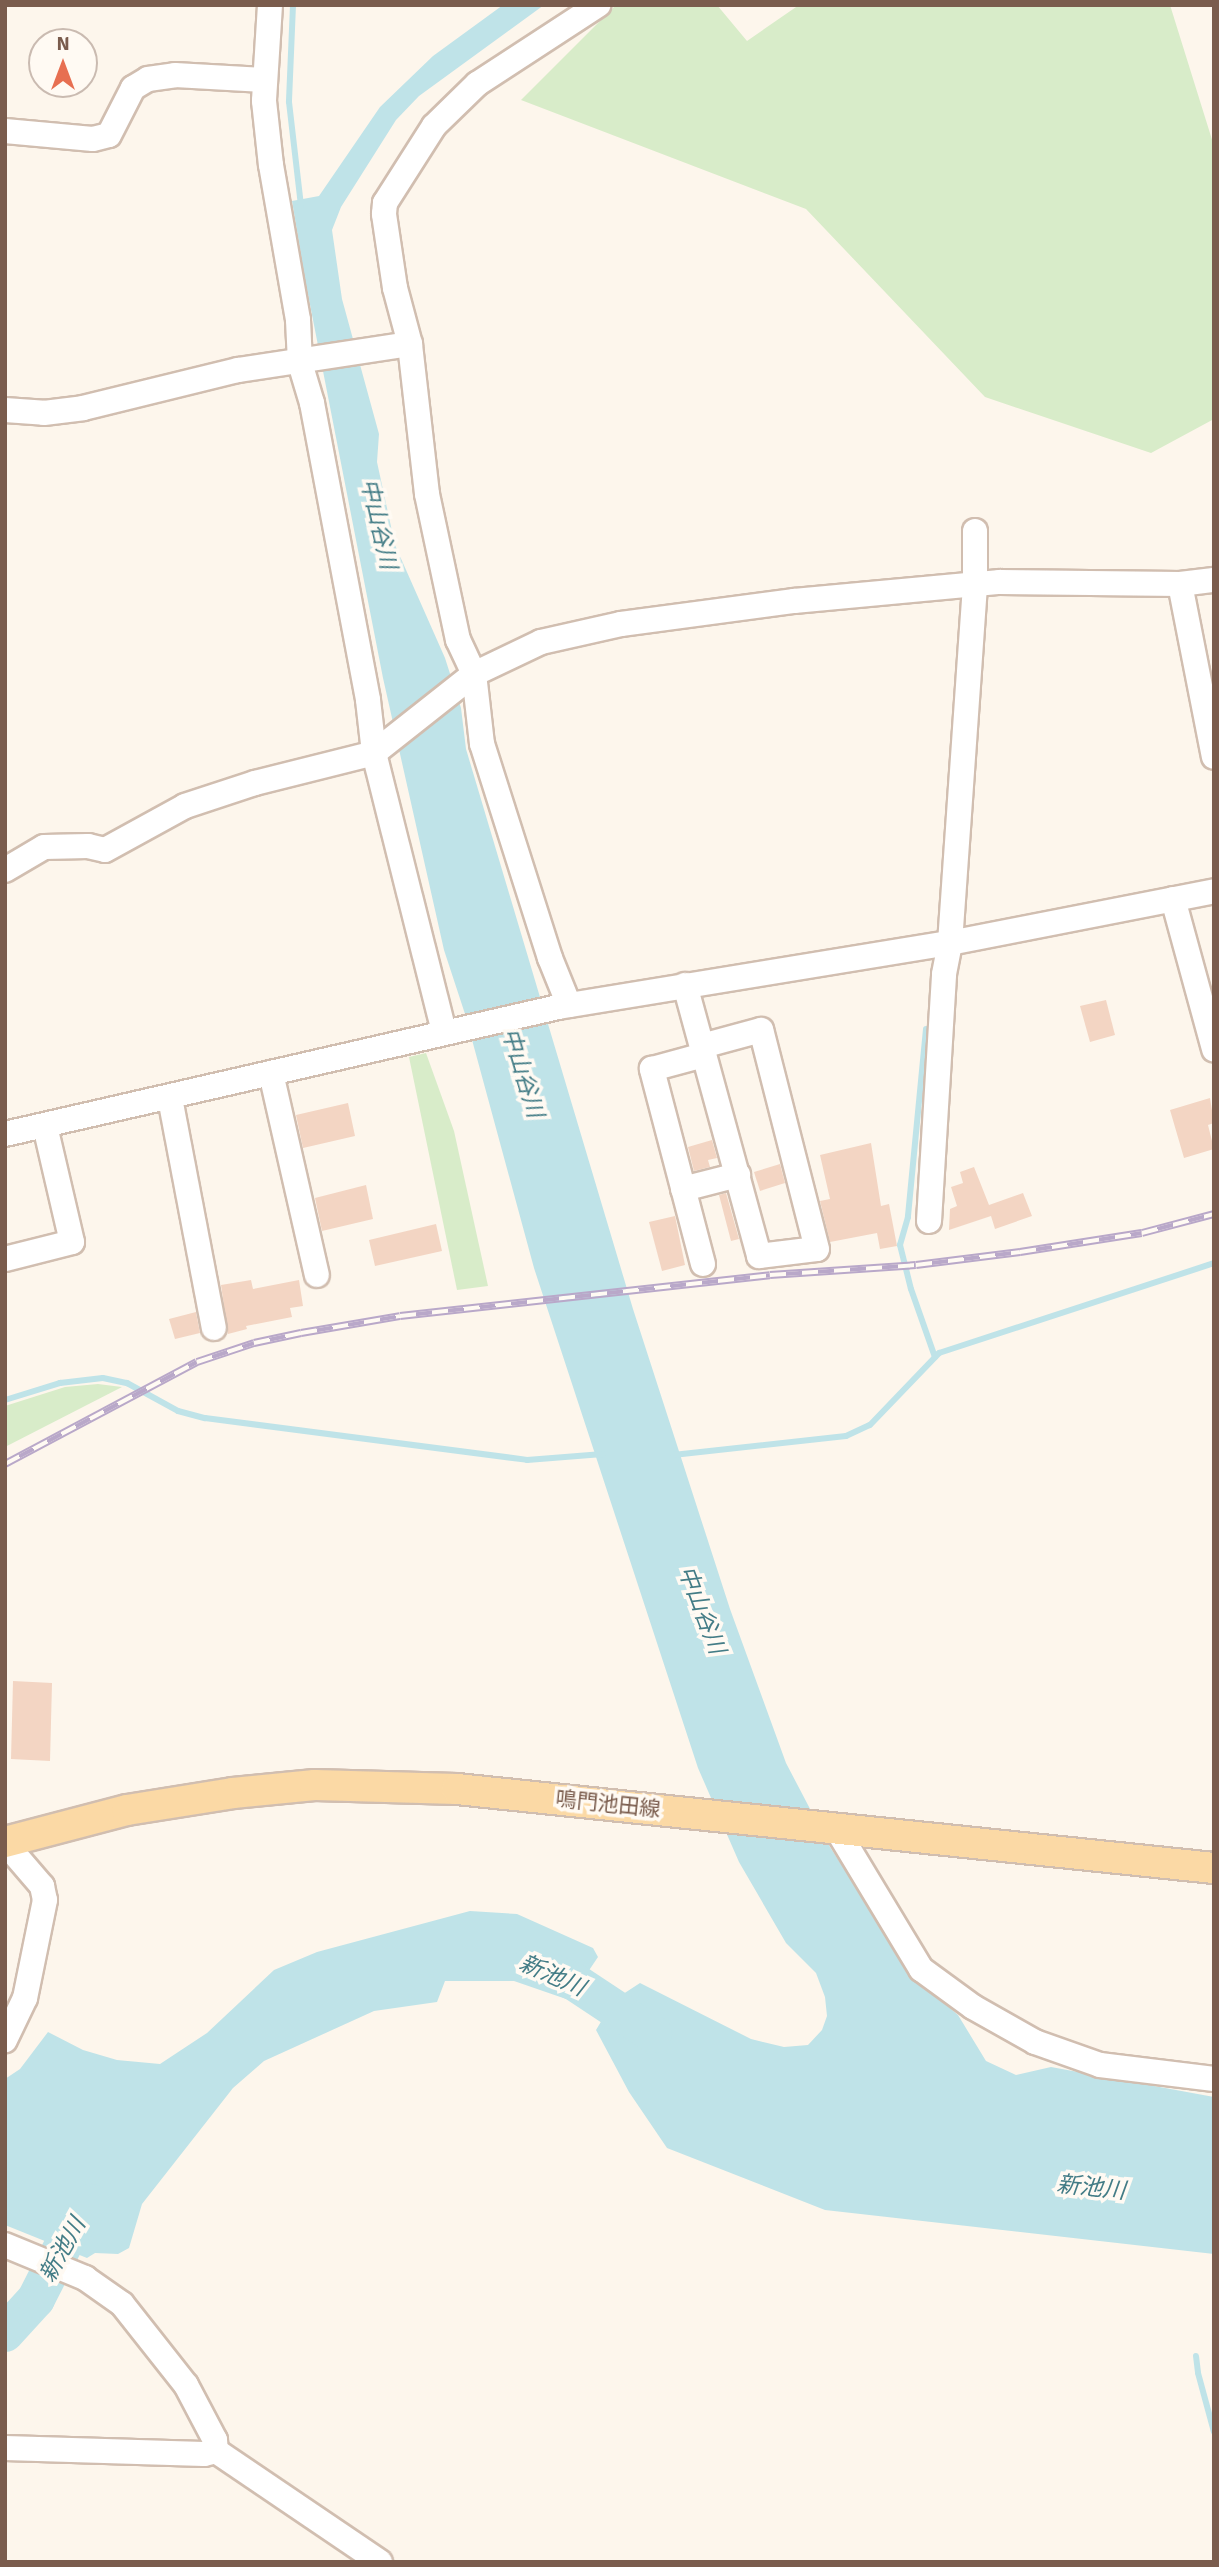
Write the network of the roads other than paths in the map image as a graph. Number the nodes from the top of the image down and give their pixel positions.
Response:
1 (270, 5) edge
2 (598, 5) edge
3 (264, 80) junction
4 (5, 131) edge
5 (407, 345) junction
6 (308, 361) junction
7 (5, 410) edge
8 (975, 531) dead end
9 (1214, 580) edge
10 (1180, 584) junction
11 (975, 585) junction
12 (468, 680) junction
13 (381, 749) junction
14 (1214, 757) edge
15 (5, 870) edge
16 (1214, 891) edge
17 (1173, 899) junction
18 (950, 943) junction
19 (685, 985) junction
20 (564, 1006) junction
21 (450, 1030) junction
22 (1214, 1049) edge
23 (703, 1050) junction
24 (271, 1073) junction
25 (170, 1098) junction
26 (45, 1126) junction
27 (5, 1134) edge
28 (738, 1175) junction
29 (683, 1189) junction
30 (929, 1221) dead end
31 (5, 1259) edge
32 (703, 1264) dead end
33 (317, 1275) dead end
34 (214, 1328) dead end
35 (830, 1827) junction
36 (5, 1843) edge
37 (1214, 1868) edge
38 (5, 2040) edge
39 (1214, 2079) edge
40 (11, 2247) edge
41 (5, 2448) edge
42 (216, 2451) junction
43 (380, 2562) edge

1 - 3 street
2 - 5 street
3 - 4 street
3 - 6 street
5 - 6 street
5 - 12 street
6 - 7 street
6 - 13 street
8 - 11 street
9 - 10 street
10 - 11 street
10 - 14 street
11 - 12 street
11 - 18 street
12 - 13 street
12 - 20 street
13 - 15 street
13 - 21 street
16 - 17 street
17 - 18 street
17 - 22 street
18 - 19 street
18 - 30 street
19 - 20 street
19 - 23 street
20 - 21 street
21 - 24 street
23 - 28 street
23 - 28 street
23 - 29 street
24 - 25 street
24 - 33 street
25 - 26 street
25 - 34 street
26 - 27 street
26 - 31 street
28 - 29 street
29 - 32 street
35 - 36 main road, 鳴門池田線
35 - 37 main road, 鳴門池田線
35 - 39 street
36 - 38 street
40 - 42 street
41 - 42 street
42 - 43 street

